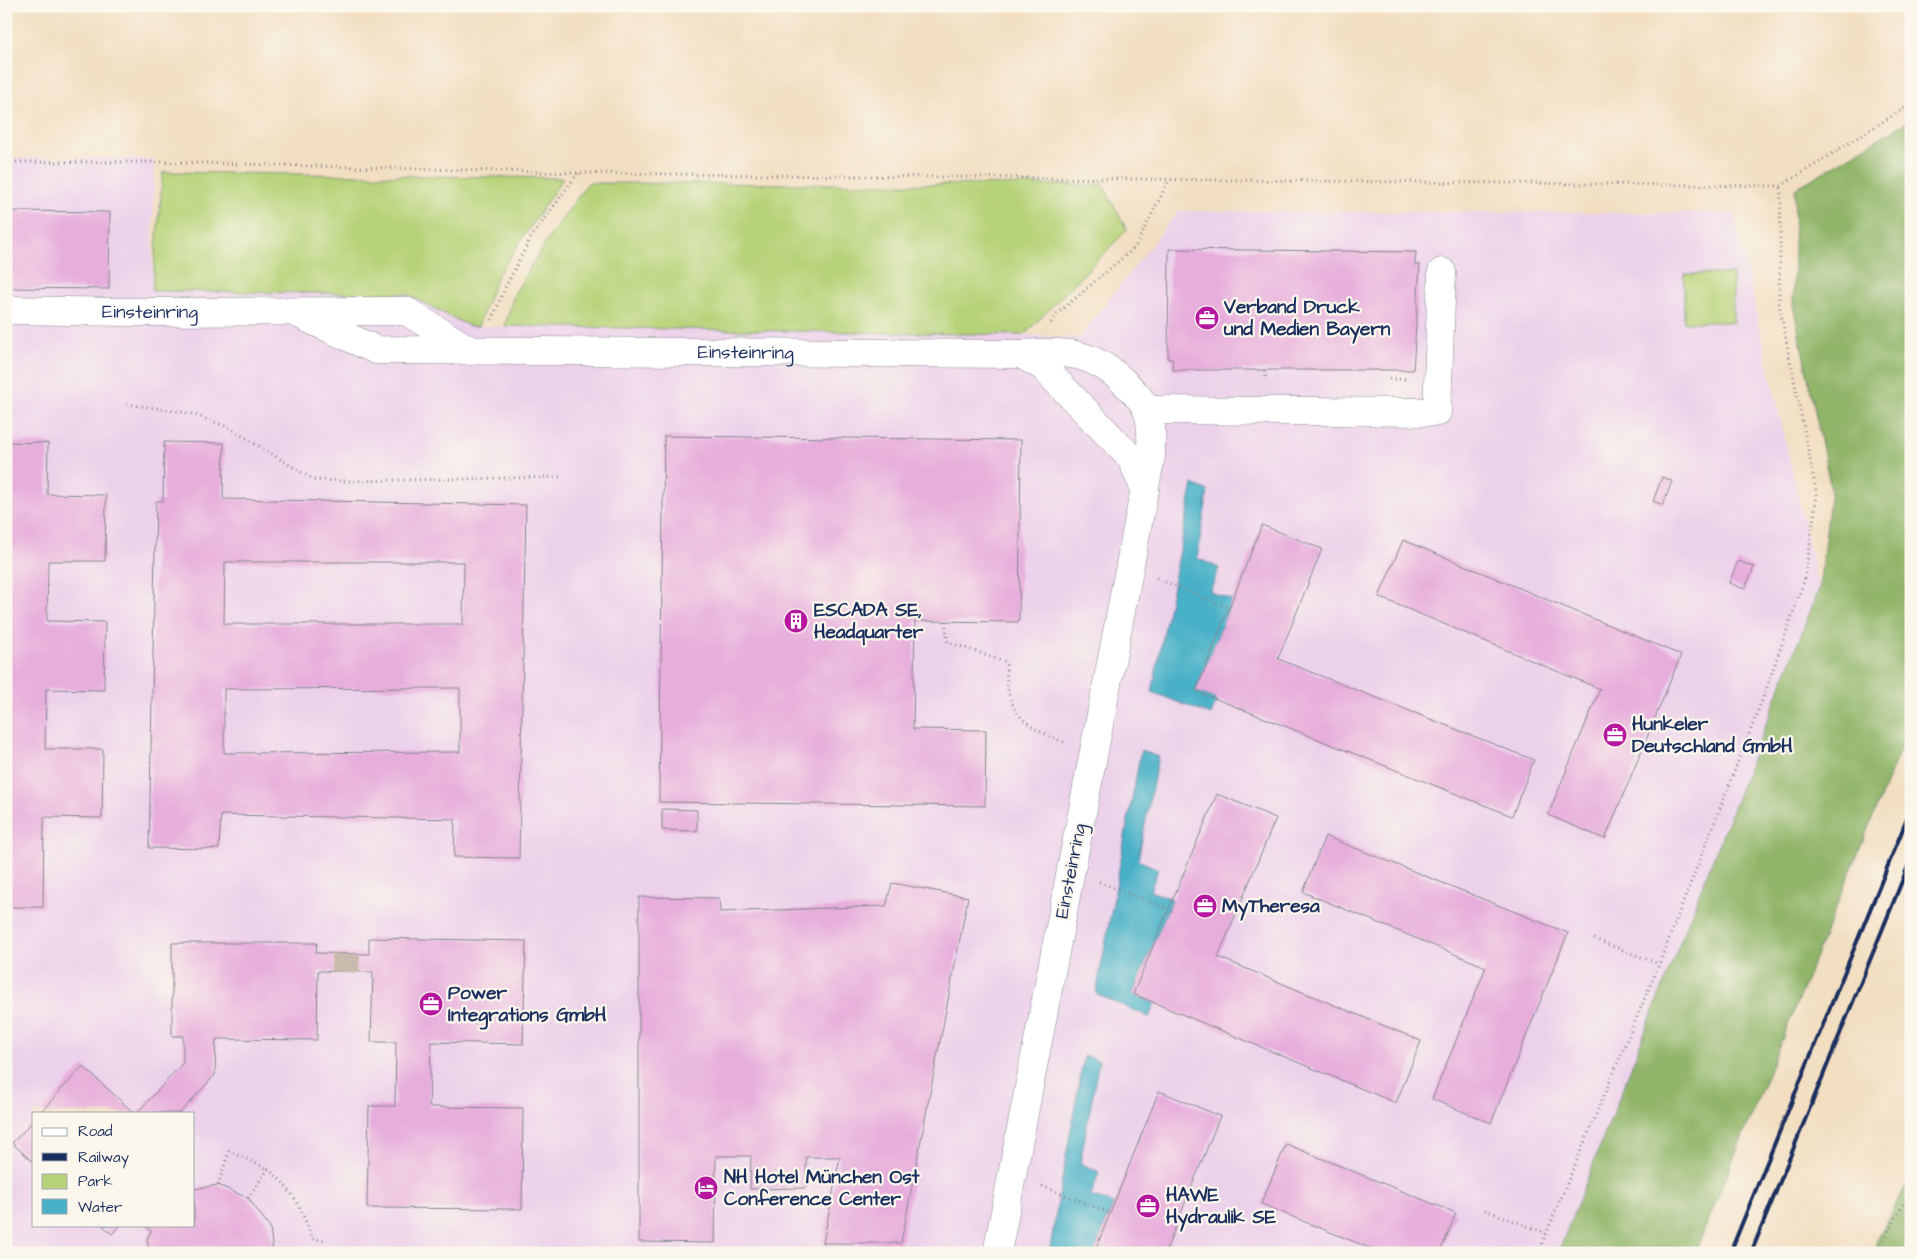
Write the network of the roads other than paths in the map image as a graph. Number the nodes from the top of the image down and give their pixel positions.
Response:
1 (1442, 272) dead end
2 (6, 310) edge
3 (294, 312) junction
4 (476, 351) junction
5 (1026, 354) junction
6 (1147, 410) junction
7 (1145, 490) junction
8 (997, 1253) edge

1 - 6 street
2 - 3 street, Einsteinring
3 - 4 street, Einsteinring
3 - 4 street, Einsteinring
4 - 5 street, Einsteinring
5 - 6 street, Einsteinring
5 - 7 street, Einsteinring
6 - 7 street, Einsteinring
7 - 8 street, Einsteinring

